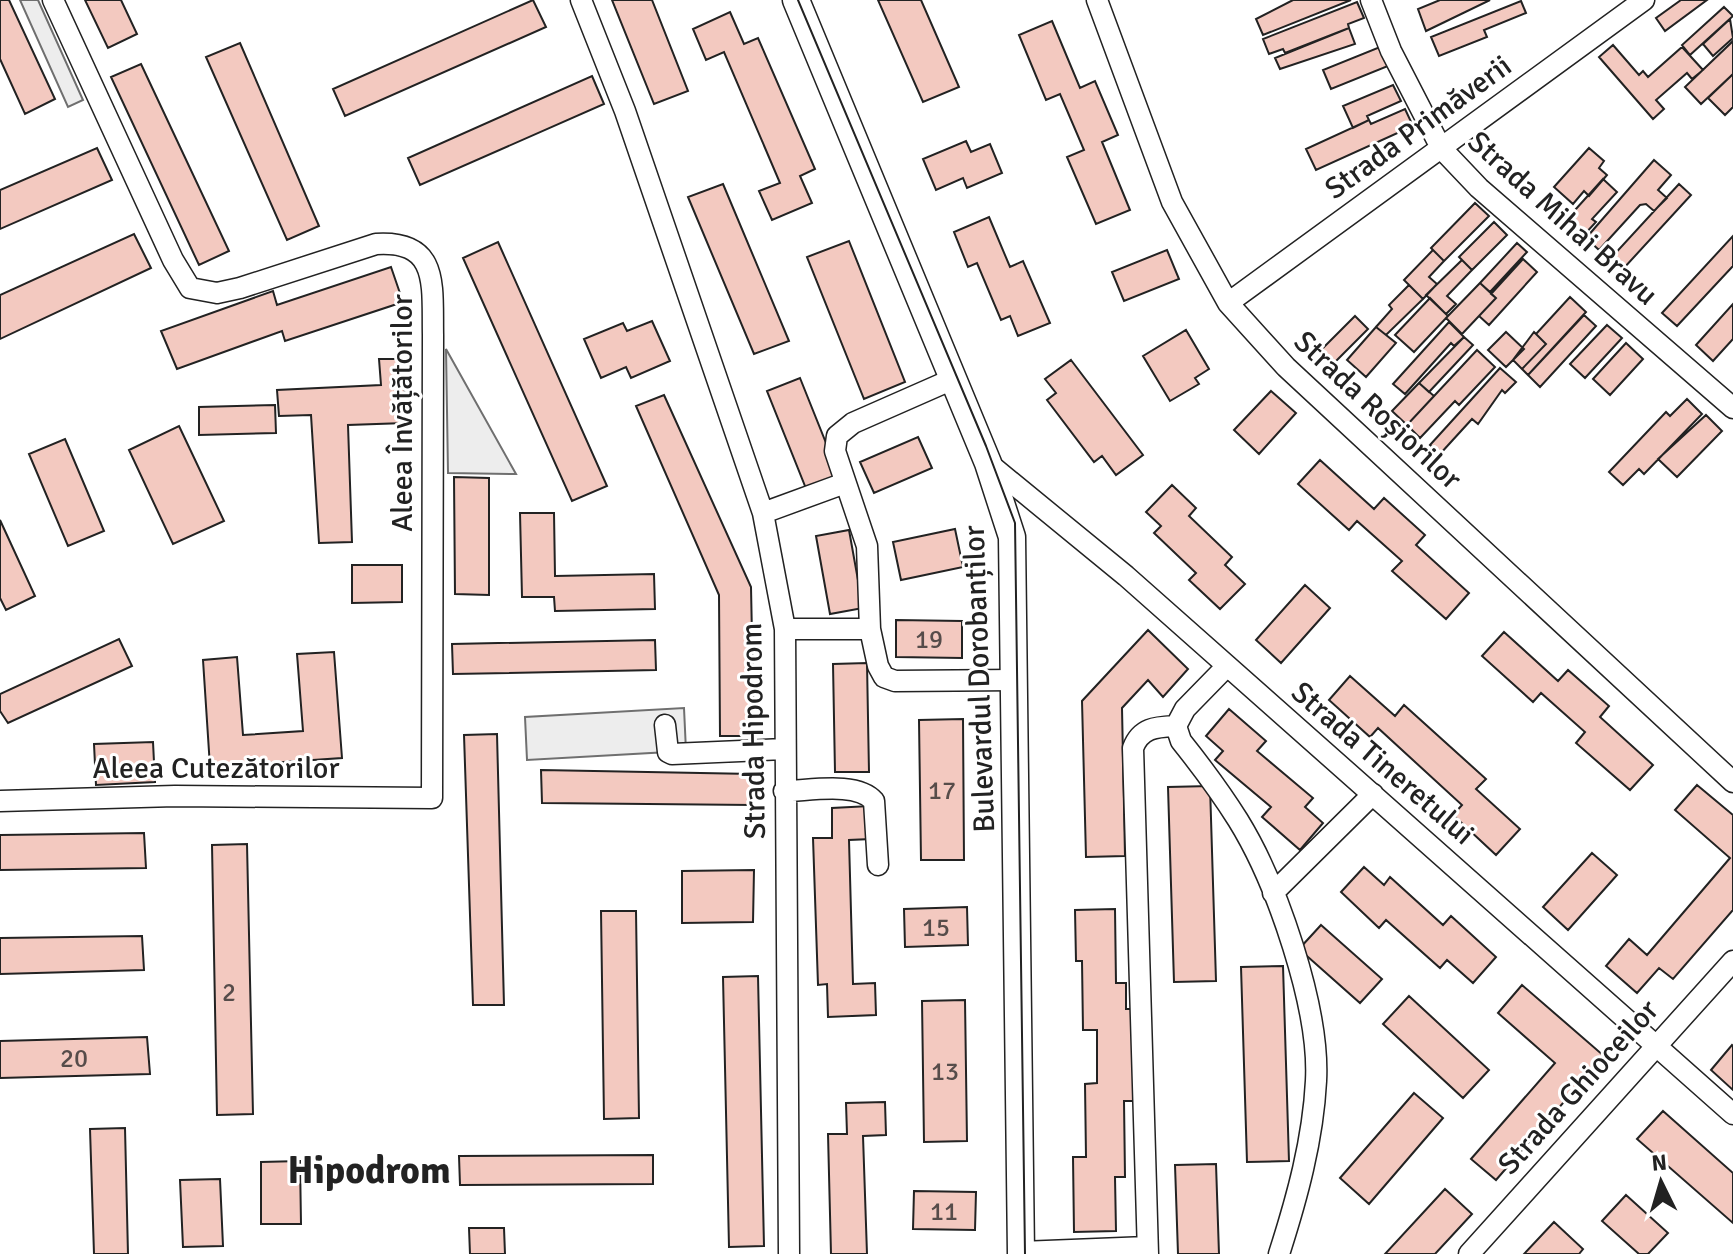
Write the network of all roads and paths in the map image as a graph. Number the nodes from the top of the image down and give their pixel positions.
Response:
1 (53, 0) edge
2 (581, 0) edge
3 (796, 0) edge
4 (1097, 0) edge
5 (1371, 0) edge
6 (1644, 0) edge
7 (1441, 148) junction
8 (1228, 303) junction
9 (953, 379) junction
10 (1733, 408) edge
11 (988, 463) junction
12 (845, 483) junction
13 (763, 513) junction
14 (785, 629) junction
15 (870, 629) junction
16 (1227, 666) junction
17 (1016, 680) junction
18 (665, 725) dead end
19 (1176, 726) junction
20 (784, 749) junction
21 (1733, 782) edge
22 (784, 791) junction
23 (1373, 794) junction
24 (432, 798) joint
25 (0, 801) edge
26 (878, 865) dead end
27 (1273, 893) junction
28 (1733, 961) edge
29 (1657, 1043) junction
30 (1733, 1114) edge
31 (1147, 1251) edge
32 (1021, 1253) edge
33 (789, 1254) edge
34 (1279, 1254) edge
35 (1469, 1254) edge

1 - 24 street, Aleea Învățătorilor
2 - 13 street, Strada Hipodrom
3 - 9 main road, Bulevardul Dorobanților
4 - 8 street, Strada Roșiorilor
5 - 7 street, Strada Mihai Bravu
6 - 7 street, Strada Primăverii
7 - 8 street, Strada Primăverii
7 - 10 street, Strada Mihai Bravu
8 - 21 street, Strada Roșiorilor
9 - 11 main road, Bulevardul Dorobanților
9 - 12 street
11 - 16 street, Strada Tineretului
11 - 17 main road, Bulevardul Dorobanților
12 - 13 street
12 - 15 street
13 - 14 street, Strada Hipodrom
14 - 15 street
14 - 20 street, Strada Hipodrom
15 - 17 street
16 - 19 street
16 - 23 street, Strada Tineretului
17 - 32 main road, Bulevardul Dorobanților
18 - 20 street
19 - 27 street
19 - 31 street
20 - 22 street, Strada Hipodrom
22 - 26 street
22 - 33 street, Strada Hipodrom
23 - 27 street
23 - 29 street, Strada Tineretului
24 - 25 street, Aleea Cutezătorilor
27 - 34 street
28 - 29 street, Strada Ghioceilor
29 - 30 street, Strada Tineretului
29 - 35 street, Strada Ghioceilor
31 - 32 street

